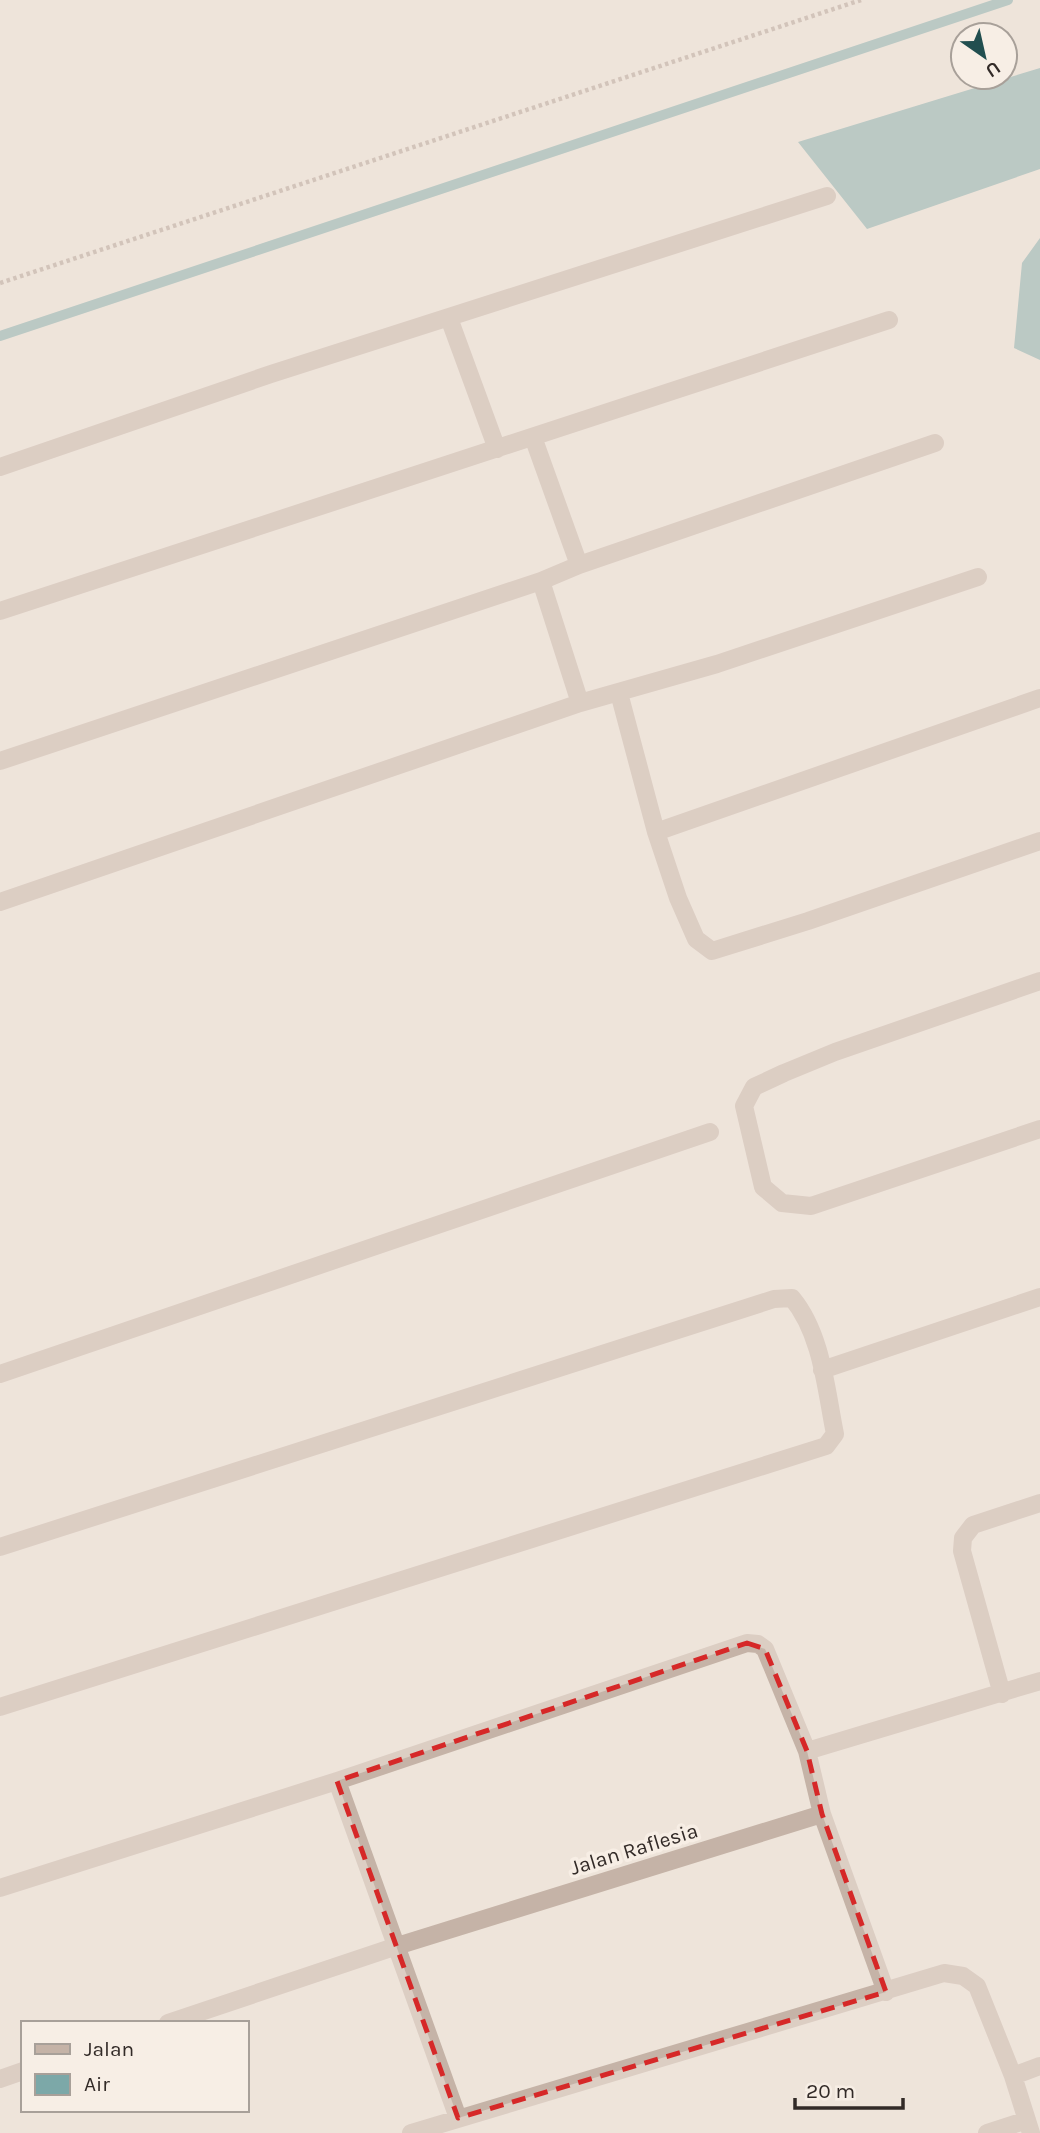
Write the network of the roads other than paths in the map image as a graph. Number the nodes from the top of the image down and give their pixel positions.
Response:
1 (827, 196) dead end
2 (449, 318) junction
3 (889, 320) dead end
4 (533, 437) junction
5 (935, 443) dead end
6 (497, 449) junction
7 (0, 467) edge
8 (579, 565) junction
9 (978, 577) dead end
10 (541, 581) junction
11 (0, 611) edge
12 (619, 694) junction
13 (1040, 698) edge
14 (580, 704) junction
15 (0, 761) edge
16 (656, 832) junction
17 (1040, 841) edge
18 (0, 902) edge
19 (1040, 981) edge
20 (1040, 1129) edge
21 (710, 1132) dead end
22 (1040, 1297) edge
23 (822, 1370) junction
24 (0, 1374) edge
25 (1040, 1503) edge
26 (0, 1547) edge
27 (1040, 1681) edge
28 (1002, 1694) junction
29 (0, 1707) edge
30 (807, 1751) junction
31 (337, 1781) junction
32 (822, 1814) junction
33 (0, 1888) edge
34 (397, 1946) junction
35 (886, 1992) junction
36 (173, 2021) edge
37 (1040, 2066) edge
38 (21, 2072) edge
39 (1013, 2076) junction
40 (0, 2079) edge
41 (458, 2118) junction
42 (1029, 2127) edge
43 (411, 2133) edge
44 (987, 2133) edge

1 - 2 street
2 - 6 street
2 - 7 street
3 - 4 street
4 - 6 street
4 - 8 street
5 - 8 street
6 - 11 street
8 - 10 street
9 - 12 street
10 - 14 street
10 - 15 street
12 - 14 street
12 - 16 street
13 - 16 street
14 - 18 street
16 - 17 street
19 - 20 street
21 - 24 street
22 - 23 street
23 - 26 street
23 - 29 street
25 - 28 street
27 - 28 street
28 - 30 street
30 - 31 street
30 - 32 street
31 - 33 street
31 - 34 street
32 - 34 street, Jalan Raflesia
32 - 35 street
34 - 36 street, Jalan Raflesia
34 - 41 street
35 - 39 street
35 - 41 street
37 - 39 street
38 - 40 street
39 - 42 street
41 - 43 street
42 - 44 street

